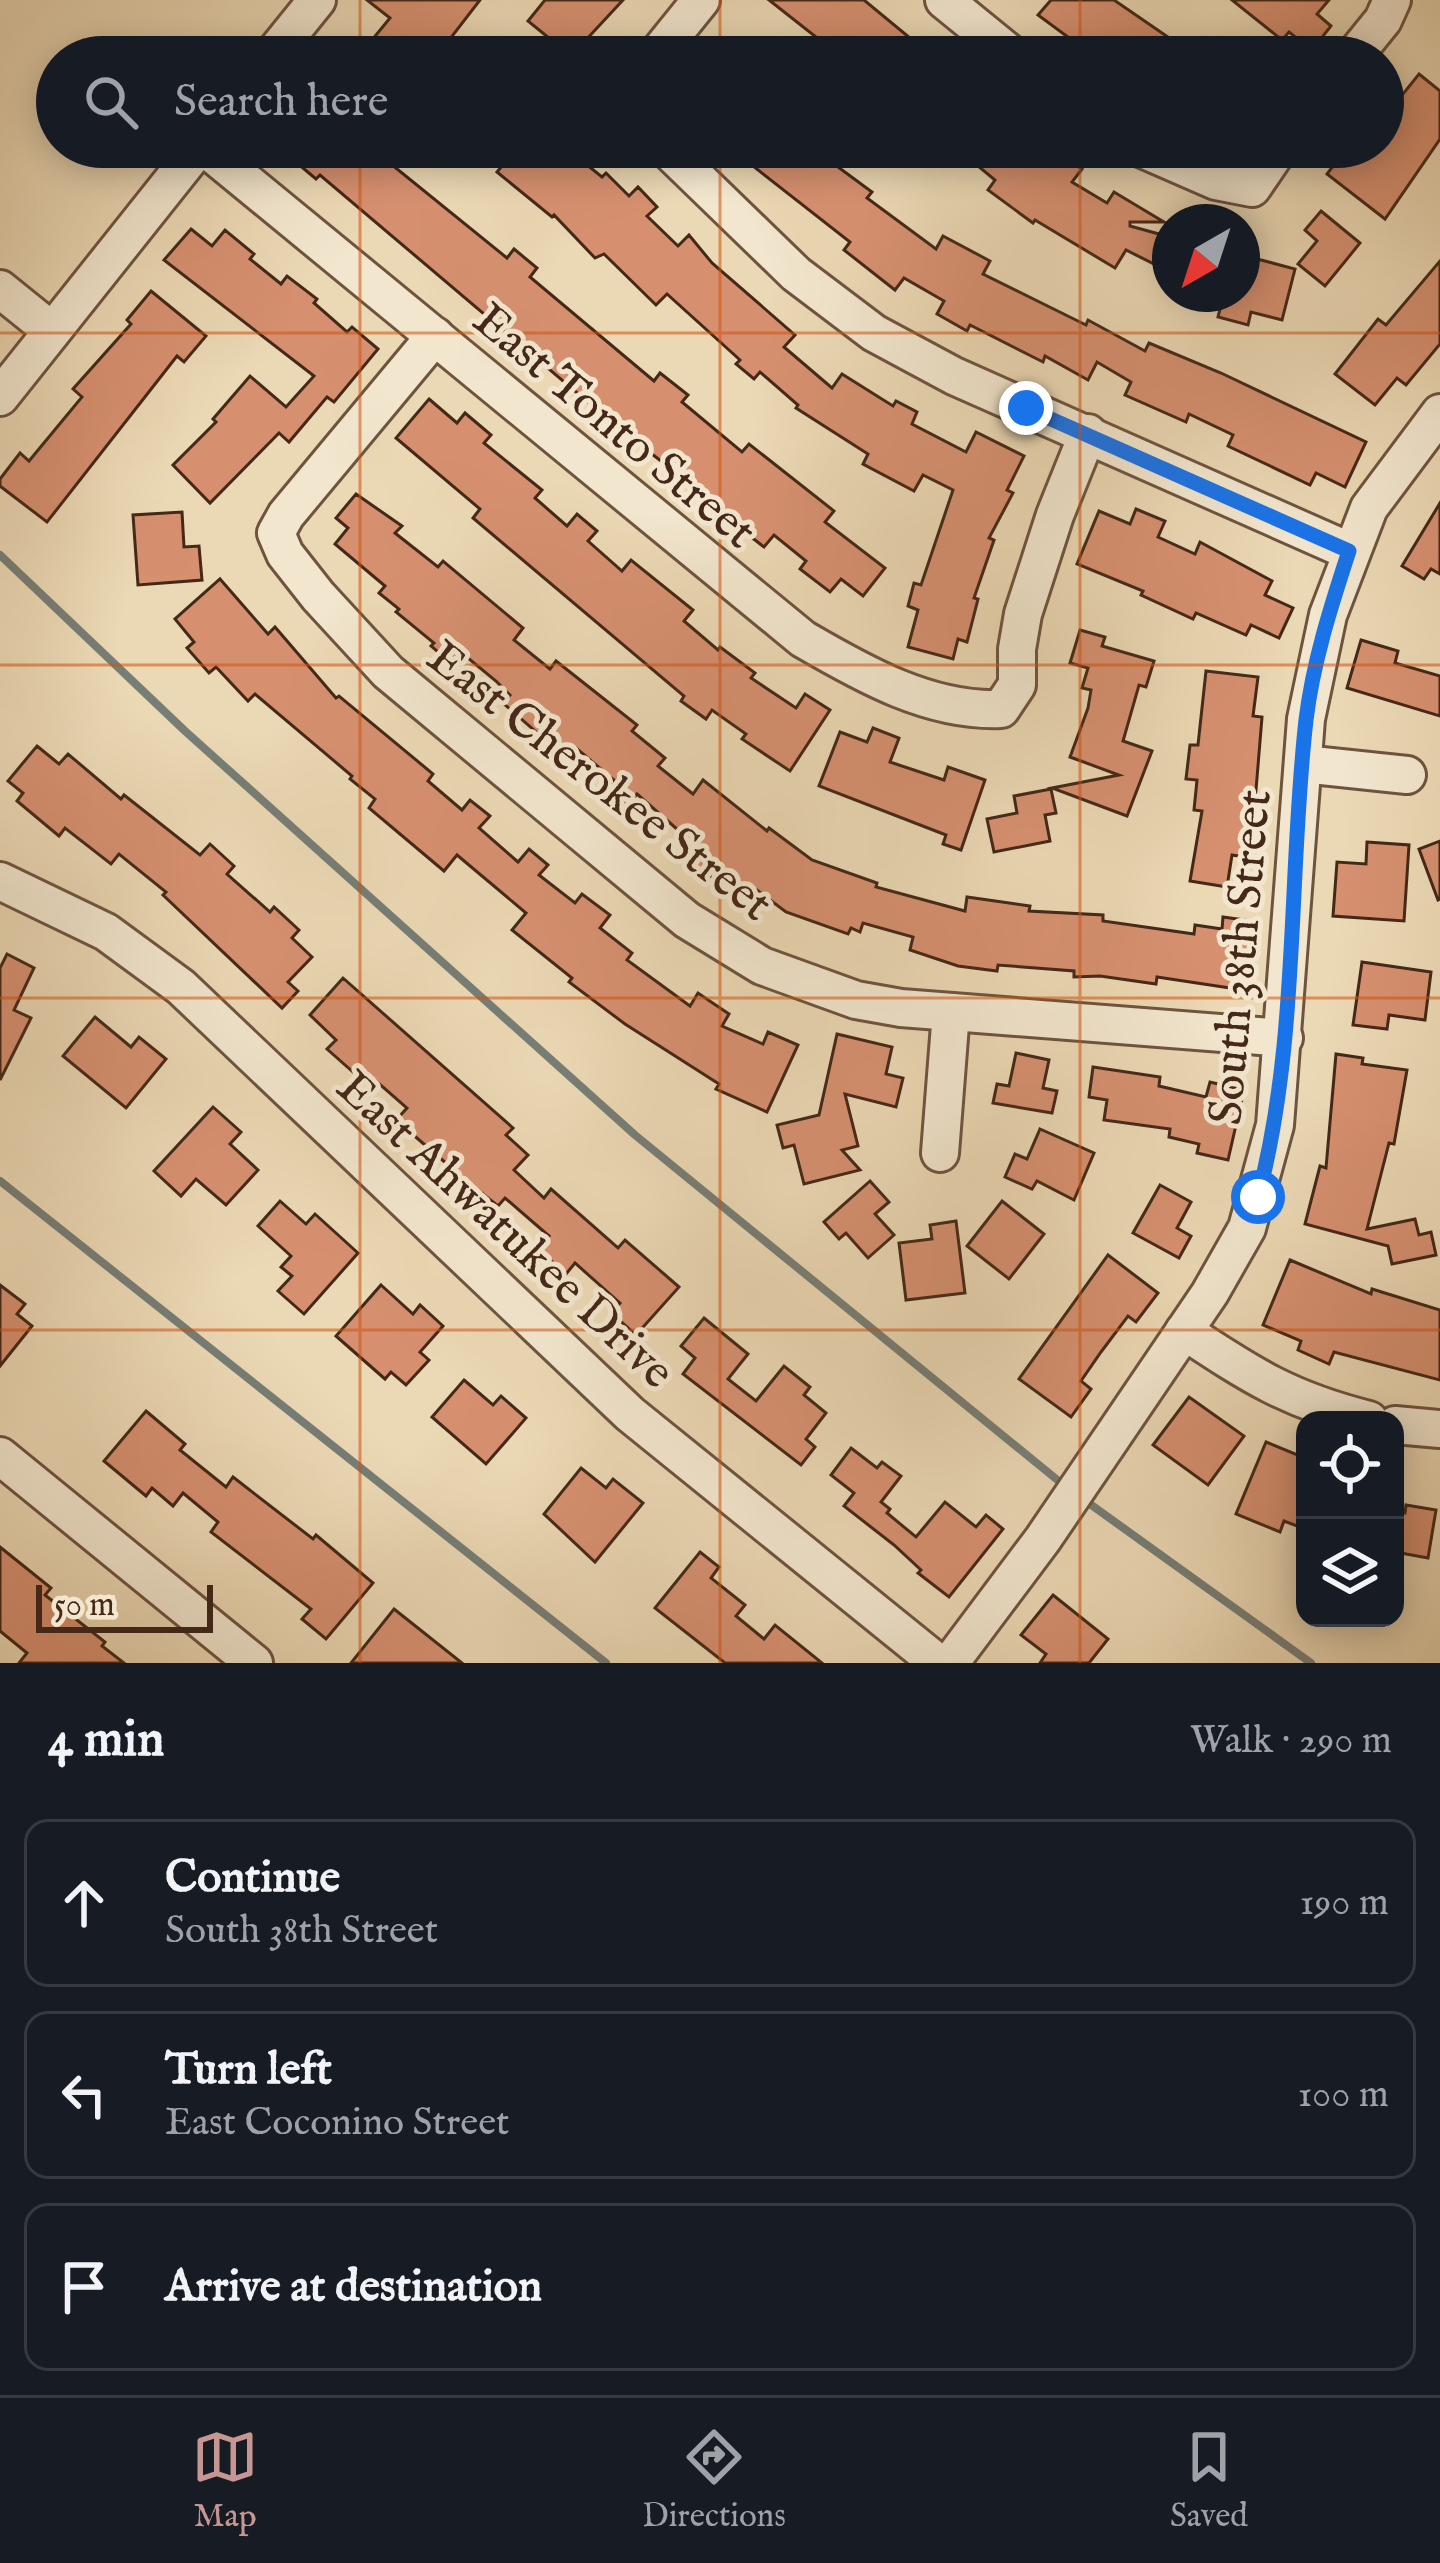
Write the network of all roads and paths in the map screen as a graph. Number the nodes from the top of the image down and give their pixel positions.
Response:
1 (317, 0) edge
2 (701, 0) edge
3 (944, 0) edge
4 (1392, 0) edge
5 (288, 36) edge
6 (672, 36) edge
7 (988, 36) edge
8 (1370, 36) edge
9 (185, 168) edge
10 (228, 168) edge
11 (687, 168) edge
12 (1186, 168) edge
13 (1266, 168) edge
14 (0, 289) edge
15 (52, 331) junction
16 (434, 336) junction
17 (0, 397) edge
18 (1440, 413) edge
19 (1088, 434) junction
20 (1349, 551) junction
21 (1303, 764) junction
22 (1407, 775) dead end
23 (0, 880) edge
24 (952, 1012) junction
25 (1284, 1037) junction
26 (940, 1153) dead end
27 (1184, 1331) junction
28 (1339, 1411) edge
29 (1404, 1427) edge
30 (1440, 1429) edge
31 (3, 1466) edge
32 (254, 1663) edge
33 (938, 1663) edge
34 (950, 1663) edge

1 - 5 street
2 - 6 street
3 - 7 street
4 - 8 street
9 - 15 street
10 - 16 street, East Tonto Street
11 - 19 street
12 - 13 street
14 - 15 street
15 - 17 street
16 - 19 street, East Tonto Street
16 - 24 street, East Cherokee Street
18 - 20 street, South 38th Street
19 - 20 street
20 - 21 street, South 38th Street
21 - 22 street
21 - 25 street, South 38th Street
23 - 33 street, East Ahwatukee Drive
24 - 25 street, East Cherokee Street
24 - 26 street
25 - 27 street, South 38th Street
27 - 28 street
27 - 34 street, South 38th Street
29 - 30 street
31 - 32 street

